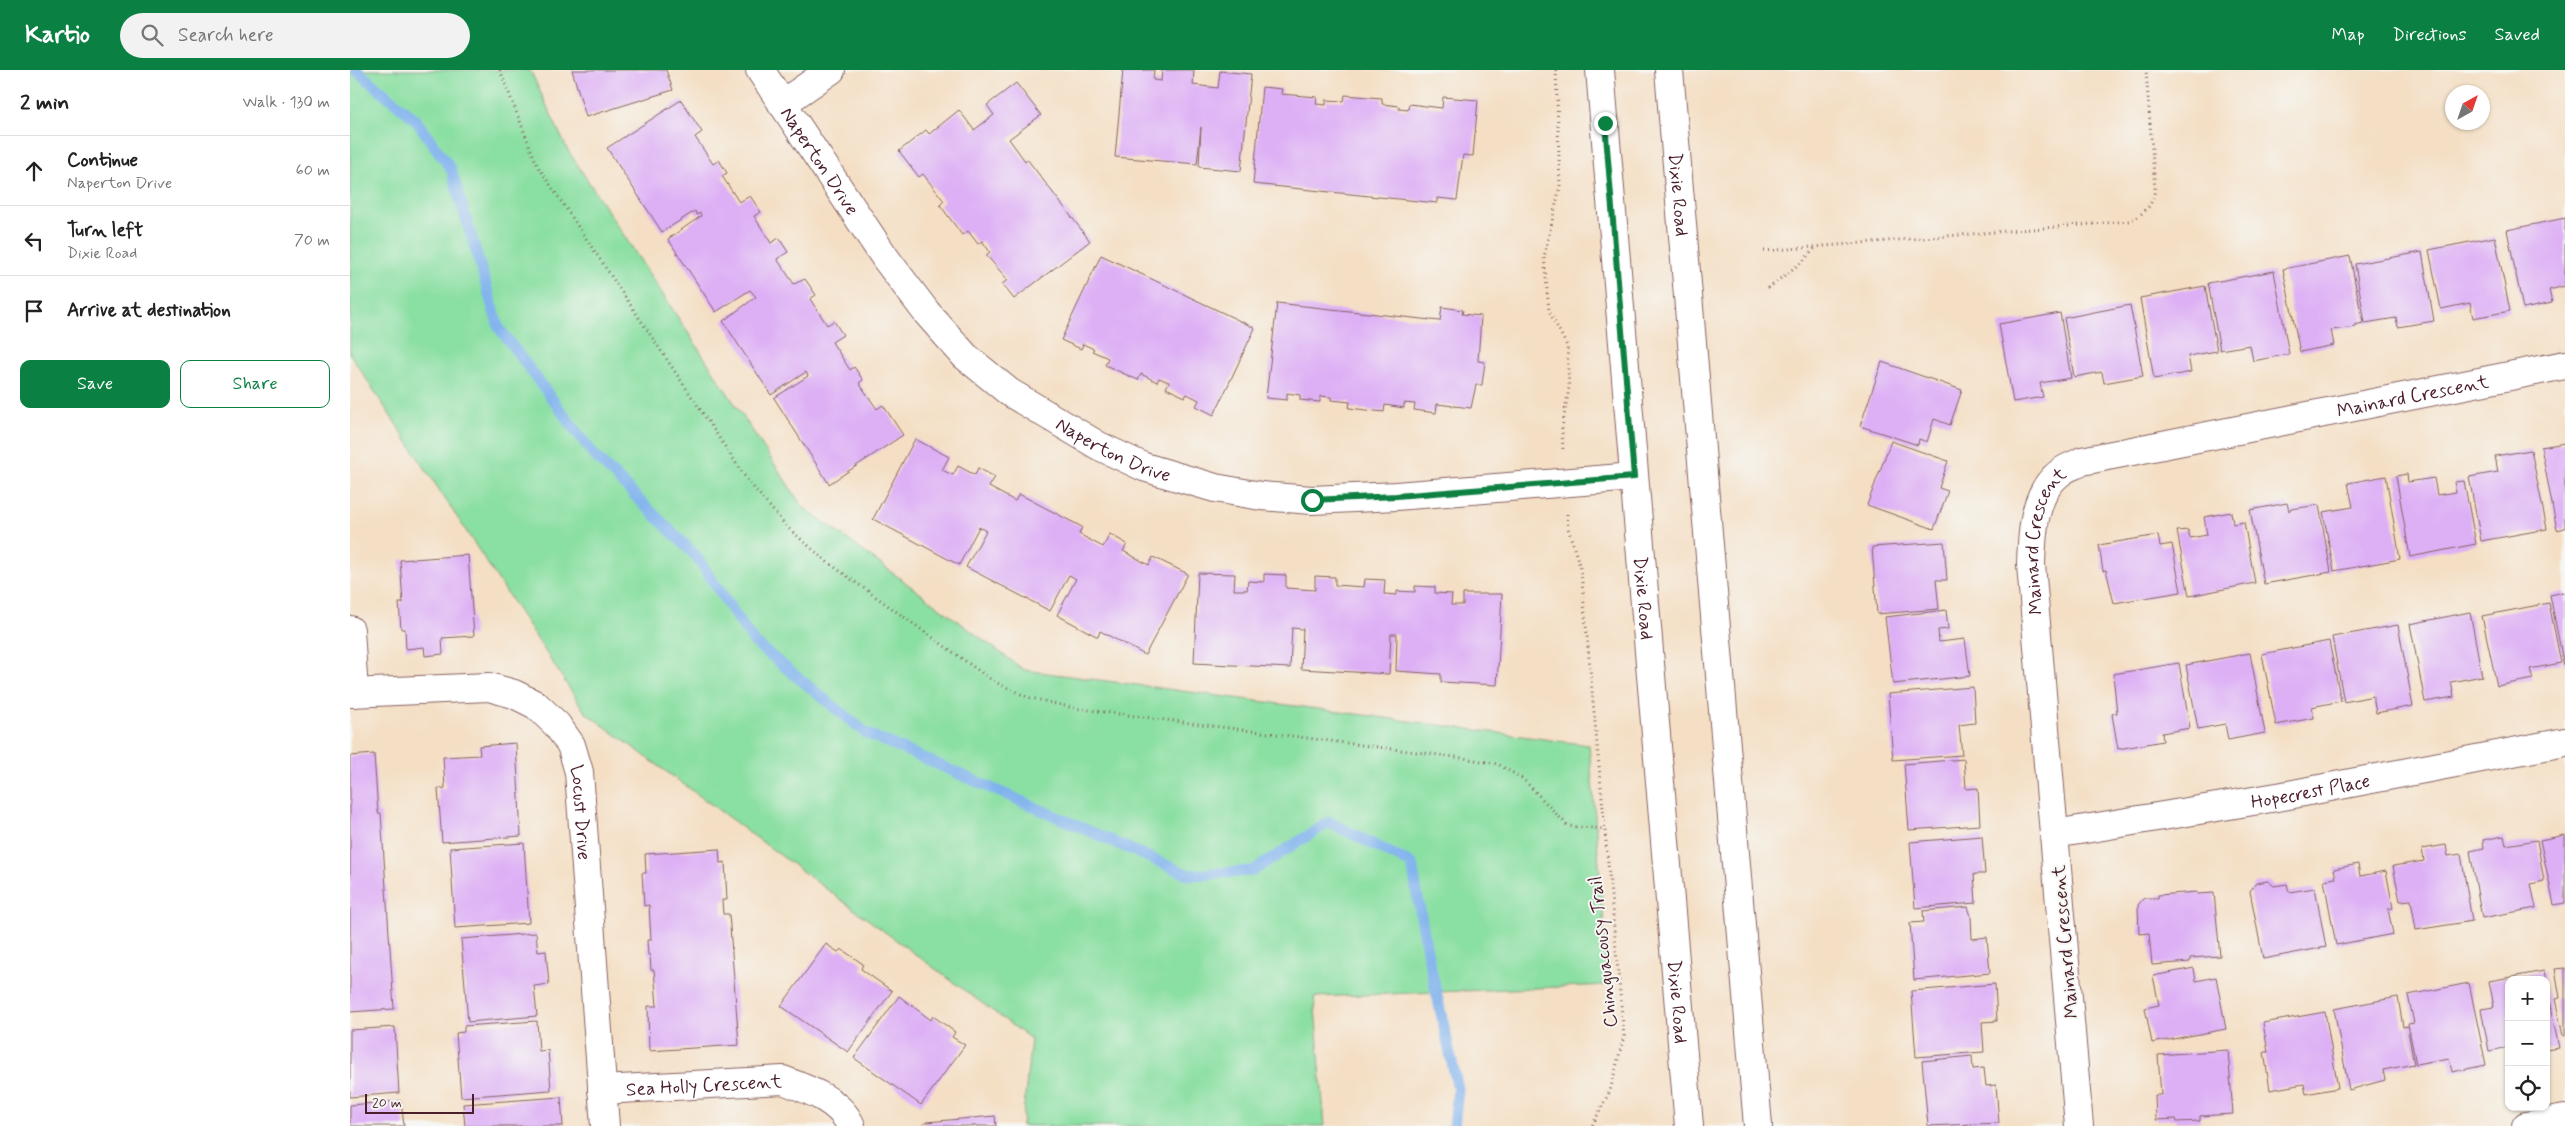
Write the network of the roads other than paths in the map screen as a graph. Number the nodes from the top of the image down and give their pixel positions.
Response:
1 (760, 70) edge
2 (831, 70) edge
3 (1600, 70) edge
4 (1669, 70) edge
5 (782, 104) junction
6 (2565, 365) edge
7 (1634, 477) junction
8 (350, 630) edge
9 (352, 693) edge
10 (2565, 742) edge
11 (2056, 834) junction
12 (602, 1090) junction
13 (2565, 1119) edge
14 (605, 1126) edge
15 (851, 1126) edge
16 (1689, 1126) edge
17 (1758, 1126) edge
18 (2079, 1126) edge
19 (2526, 1126) edge

1 - 5 street, Naperton Drive
2 - 5 street
3 - 7 street, Dixie Road
4 - 17 street, Dixie Road
5 - 7 street, Naperton Drive
6 - 11 street, Mainard Crescent
7 - 16 street, Dixie Road
8 - 9 street
9 - 12 street, Locust Drive
10 - 11 street, Hopecrest Place
11 - 18 street, Mainard Crescent
12 - 14 street, Locust Drive
12 - 15 street, Sea Holly Crescent
13 - 19 street

